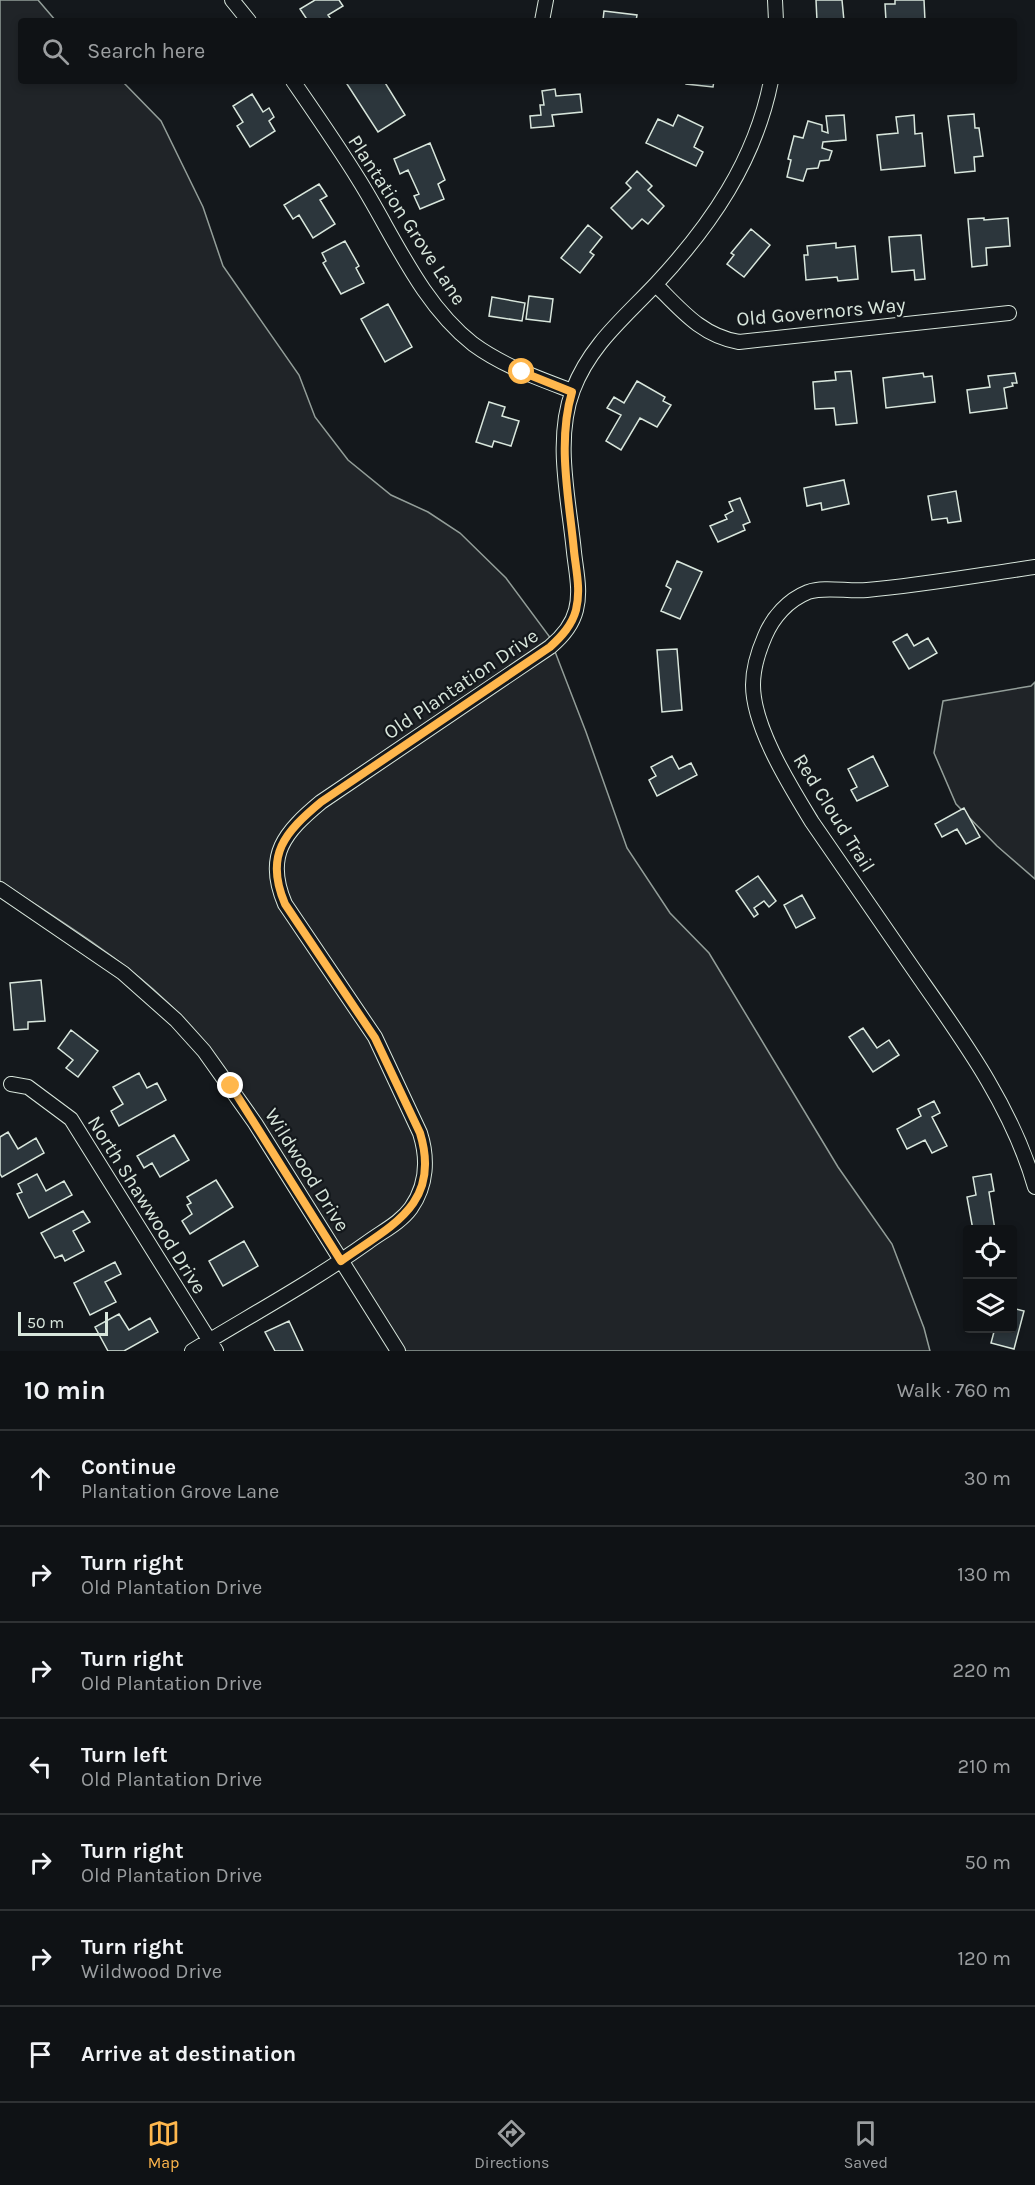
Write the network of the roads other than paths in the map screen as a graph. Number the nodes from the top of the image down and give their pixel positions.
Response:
1 (232, 0) edge
2 (546, 0) edge
3 (775, 0) edge
4 (247, 18) edge
5 (543, 18) edge
6 (776, 18) edge
7 (295, 84) edge
8 (770, 84) edge
9 (656, 285) junction
10 (1009, 313) dead end
11 (572, 392) junction
12 (1035, 567) edge
13 (0, 889) edge
14 (11, 1084) dead end
15 (1035, 1187) edge
16 (341, 1261) junction
17 (212, 1346) edge
18 (192, 1351) edge
19 (398, 1351) edge

1 - 4 street
2 - 5 street
3 - 6 street
7 - 11 street, Plantation Grove Lane
8 - 9 street, Old Plantation Drive
9 - 10 street, Old Governors Way
9 - 11 street, Old Plantation Drive
11 - 16 street, Old Plantation Drive
12 - 15 street, Red Cloud Trail
13 - 16 street, Wildwood Drive
14 - 17 street, North Shawwood Drive
16 - 17 street, Old Plantation Drive
16 - 19 street, Wildwood Drive
17 - 18 street, Old Plantation Drive

